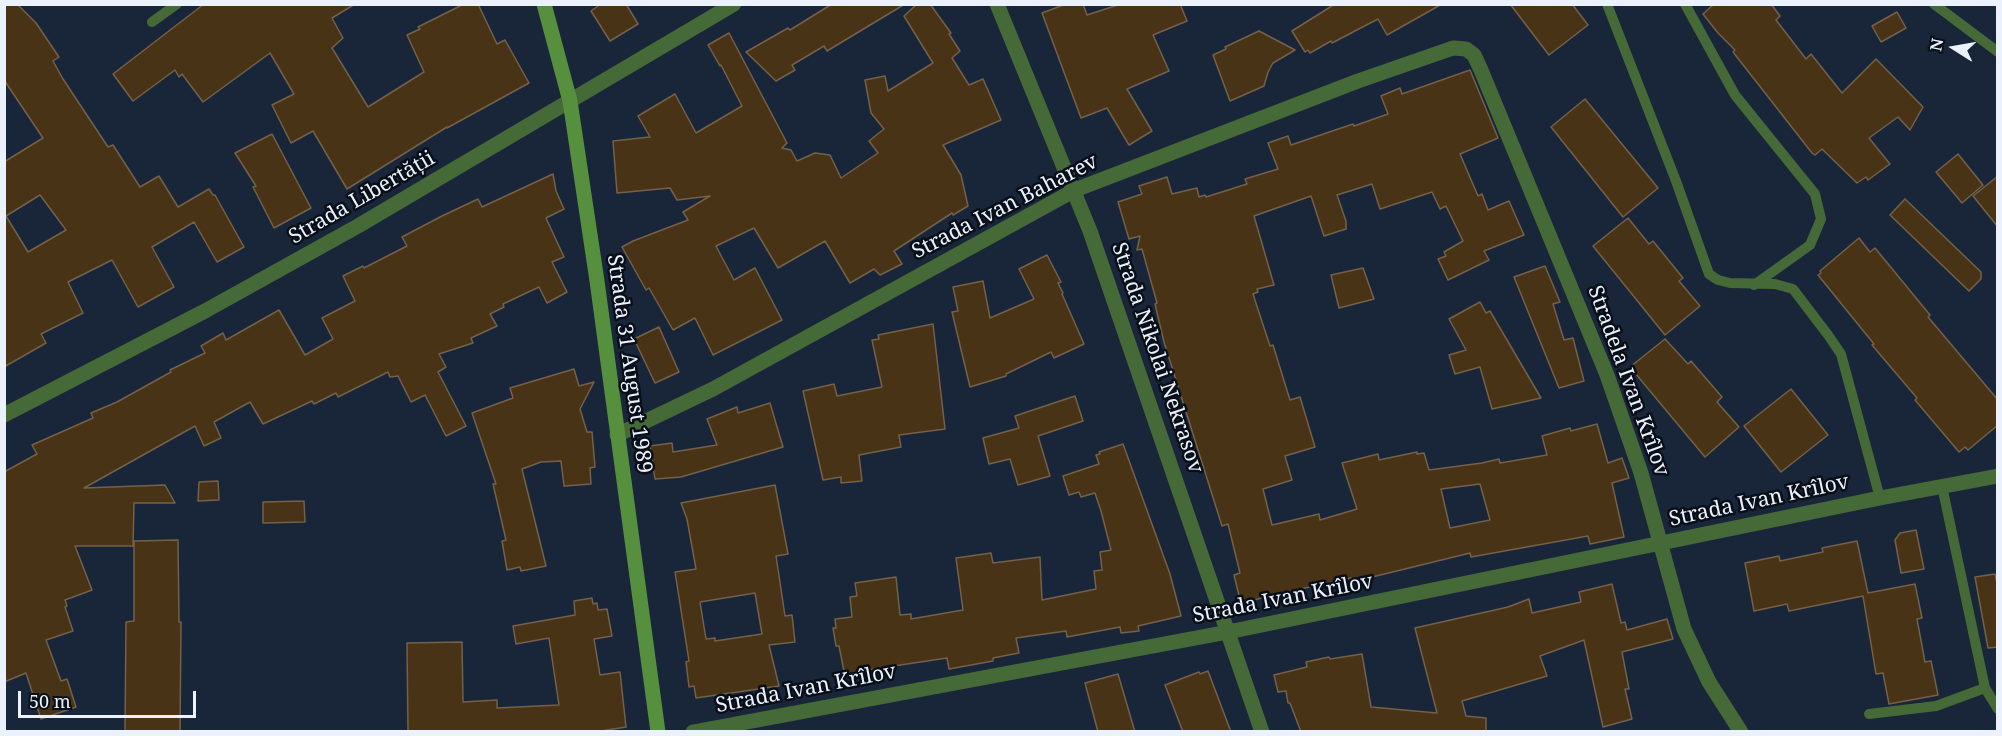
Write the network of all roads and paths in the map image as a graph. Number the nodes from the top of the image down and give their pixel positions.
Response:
1 (177, 4) edge
2 (544, 4) edge
3 (734, 4) edge
4 (997, 4) edge
5 (1607, 4) edge
6 (1685, 4) edge
7 (1934, 4) edge
8 (152, 22) dead end
9 (1466, 49) joint
10 (1998, 52) edge
11 (570, 101) junction
12 (1075, 190) junction
13 (1754, 285) junction
14 (4, 415) edge
15 (617, 435) junction
16 (1998, 476) edge
17 (1942, 486) junction
18 (1880, 498) junction
19 (1661, 542) junction
20 (1228, 632) junction
21 (1985, 688) junction
22 (1998, 709) edge
23 (1869, 714) dead end
24 (658, 732) edge
25 (693, 732) edge
26 (1262, 732) edge
27 (1741, 732) edge

1 - 8 lane
2 - 11 main road, Strada 31 August 1989
3 - 11 street, Strada Libertății
4 - 12 street, Strada Nikolai Nekrasov
5 - 13 lane, Strada Ivan Krîlov
6 - 13 lane
7 - 10 lane
9 - 12 street, Strada Ivan Baharev
9 - 19 street, Stradela Ivan Krîlov
11 - 14 street, Strada Libertății
11 - 15 main road, Strada 31 August 1989
12 - 15 street, Strada Ivan Baharev
12 - 20 street, Strada Nikolai Nekrasov
13 - 18 lane, Strada Ivan Krîlov
15 - 24 main road, Strada 31 August 1989
16 - 17 street, Strada Ivan Krîlov
17 - 18 street, Strada Ivan Krîlov
17 - 21 lane
18 - 19 street, Strada Ivan Krîlov
19 - 20 street, Strada Ivan Krîlov
19 - 27 street, Stradela Ivan Krîlov
20 - 25 street, Strada Ivan Krîlov
20 - 26 street, Strada Nikolai Nekrasov
21 - 22 lane
21 - 23 lane

